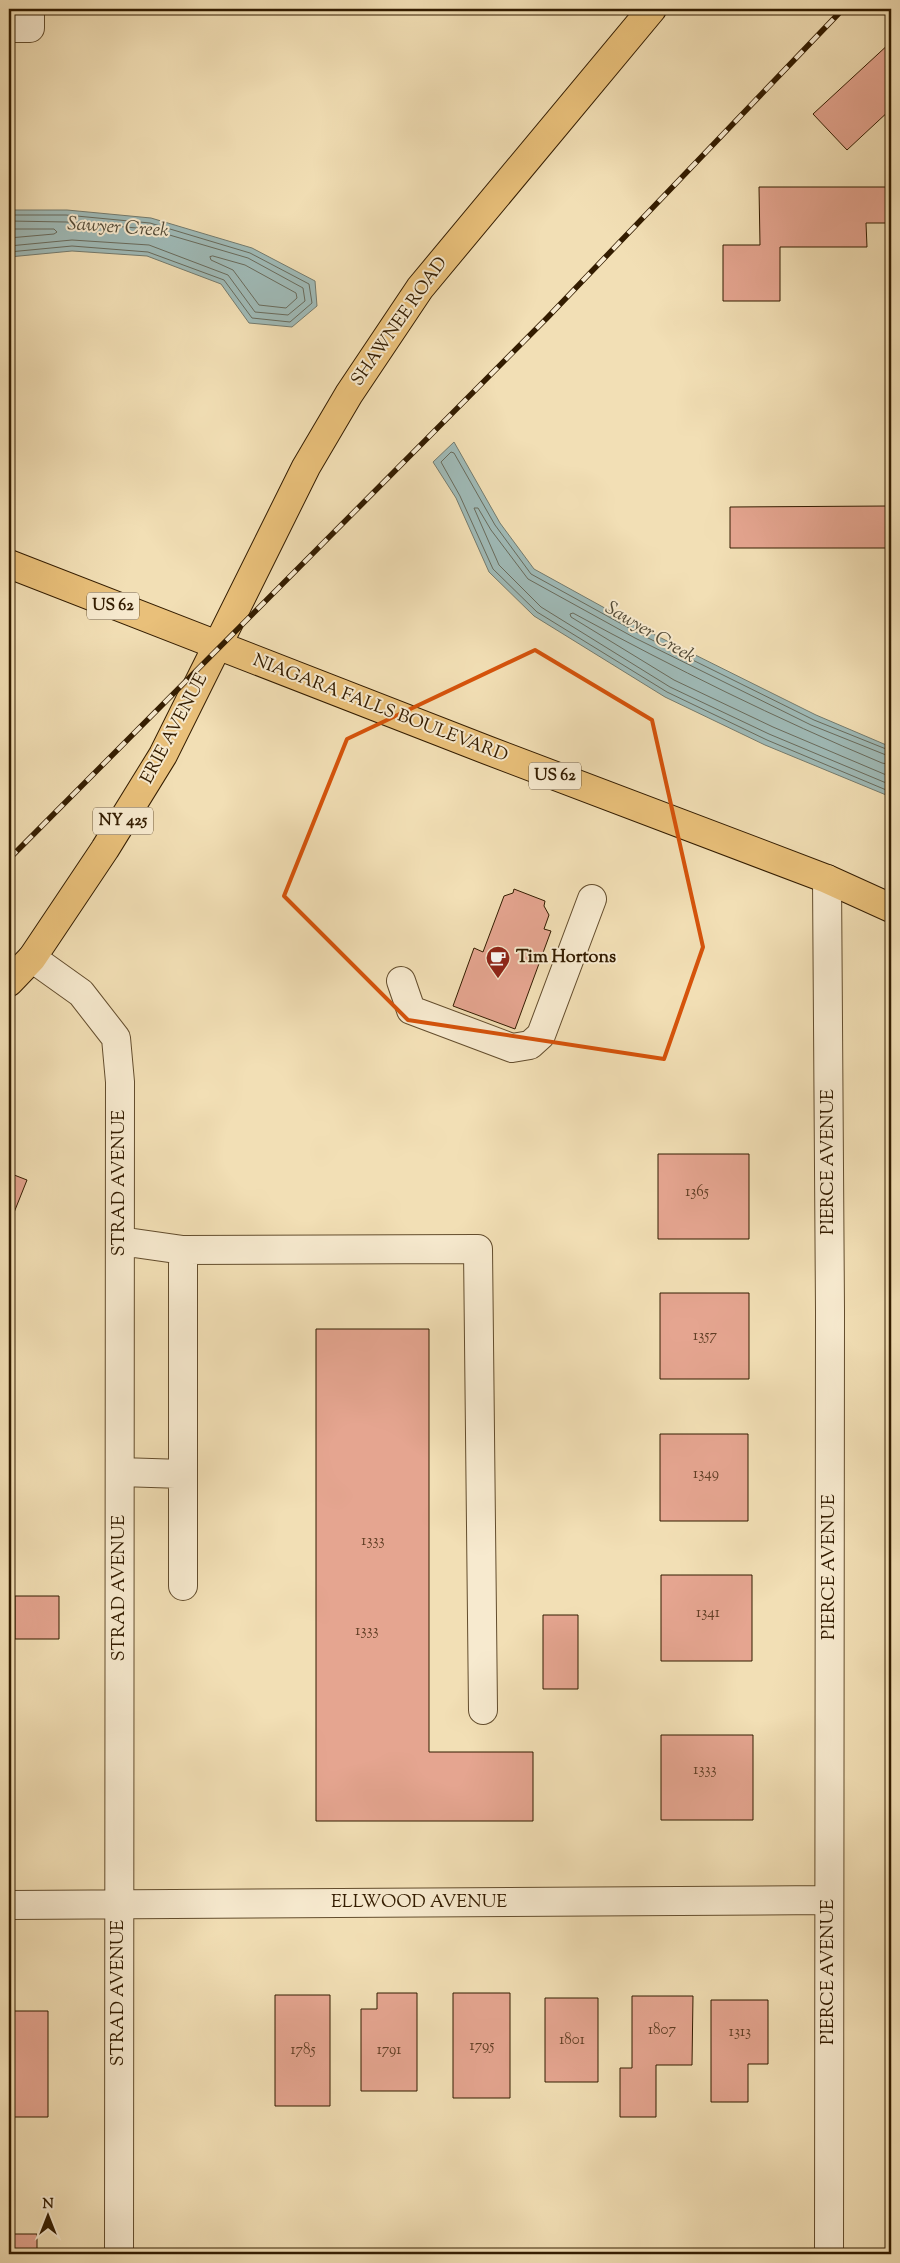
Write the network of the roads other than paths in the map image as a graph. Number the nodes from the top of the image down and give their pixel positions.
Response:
1 (30, 9) edge
2 (652, 9) edge
3 (9, 28) edge
4 (9, 564) edge
5 (218, 647) junction
6 (827, 879) junction
7 (592, 899) dead end
8 (891, 908) edge
9 (32, 958) junction
10 (401, 981) dead end
11 (9, 982) edge
12 (120, 1240) junction
13 (183, 1250) junction
14 (120, 1472) junction
15 (183, 1474) junction
16 (183, 1586) dead end
17 (483, 1710) dead end
18 (829, 1900) junction
19 (120, 1905) junction
20 (9, 1906) edge
21 (119, 2254) edge
22 (829, 2254) edge

1 - 3 street
2 - 5 main road, SHAWNEE ROAD / NY 425
4 - 5 main road, NIAGARA FALLS BOULEVARD / US 62
5 - 6 main road, NIAGARA FALLS BOULEVARD / US 62
5 - 9 main road, ERIE AVENUE / NY 425
6 - 8 main road, NIAGARA FALLS BOULEVARD / US 62
6 - 18 street, PIERCE AVENUE
7 - 10 street
9 - 11 main road, ERIE AVENUE / NY 425
9 - 12 street, STRAD AVENUE
12 - 13 street
12 - 14 street, STRAD AVENUE
13 - 15 street
13 - 17 street
14 - 15 street
14 - 19 street, STRAD AVENUE
15 - 16 street
18 - 19 street, ELLWOOD AVENUE
18 - 22 street, PIERCE AVENUE
19 - 20 street, ELLWOOD AVENUE
19 - 21 street, STRAD AVENUE

